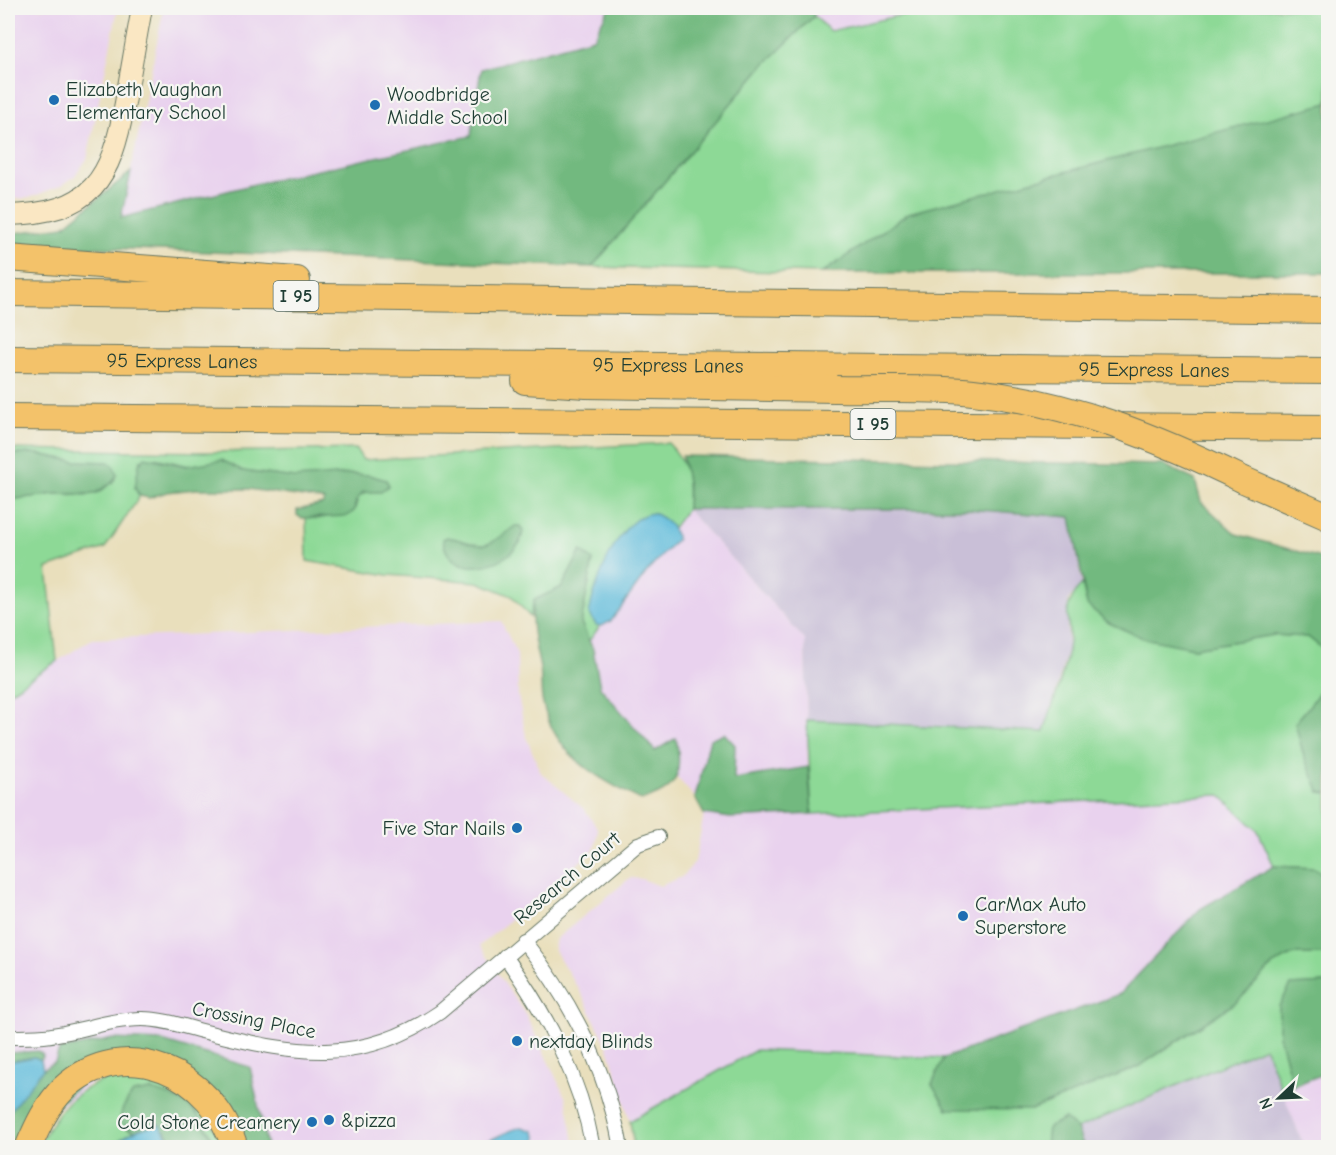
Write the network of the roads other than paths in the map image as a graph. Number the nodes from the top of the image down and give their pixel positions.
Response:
1 (142, 8) edge
2 (8, 214) edge
3 (8, 258) edge
4 (8, 293) edge
5 (585, 299) junction
6 (1329, 310) edge
7 (8, 357) edge
8 (313, 363) junction
9 (1329, 371) edge
10 (8, 417) edge
11 (1329, 428) edge
12 (1329, 517) edge
13 (658, 837) dead end
14 (523, 940) junction
15 (505, 956) junction
16 (8, 1037) edge
17 (28, 1148) edge
18 (235, 1148) edge
19 (593, 1148) edge
20 (621, 1148) edge

1 - 2 street
3 - 5 highway
4 - 5 highway, I 95
5 - 6 highway, I 95
7 - 8 highway, 95 Express Lanes
8 - 9 highway, 95 Express Lanes
8 - 12 highway, bridge
10 - 11 highway, I 95
13 - 14 street, Research Court
14 - 15 street, Research Court
14 - 20 street
15 - 16 street, Crossing Place
15 - 19 street
17 - 18 highway

